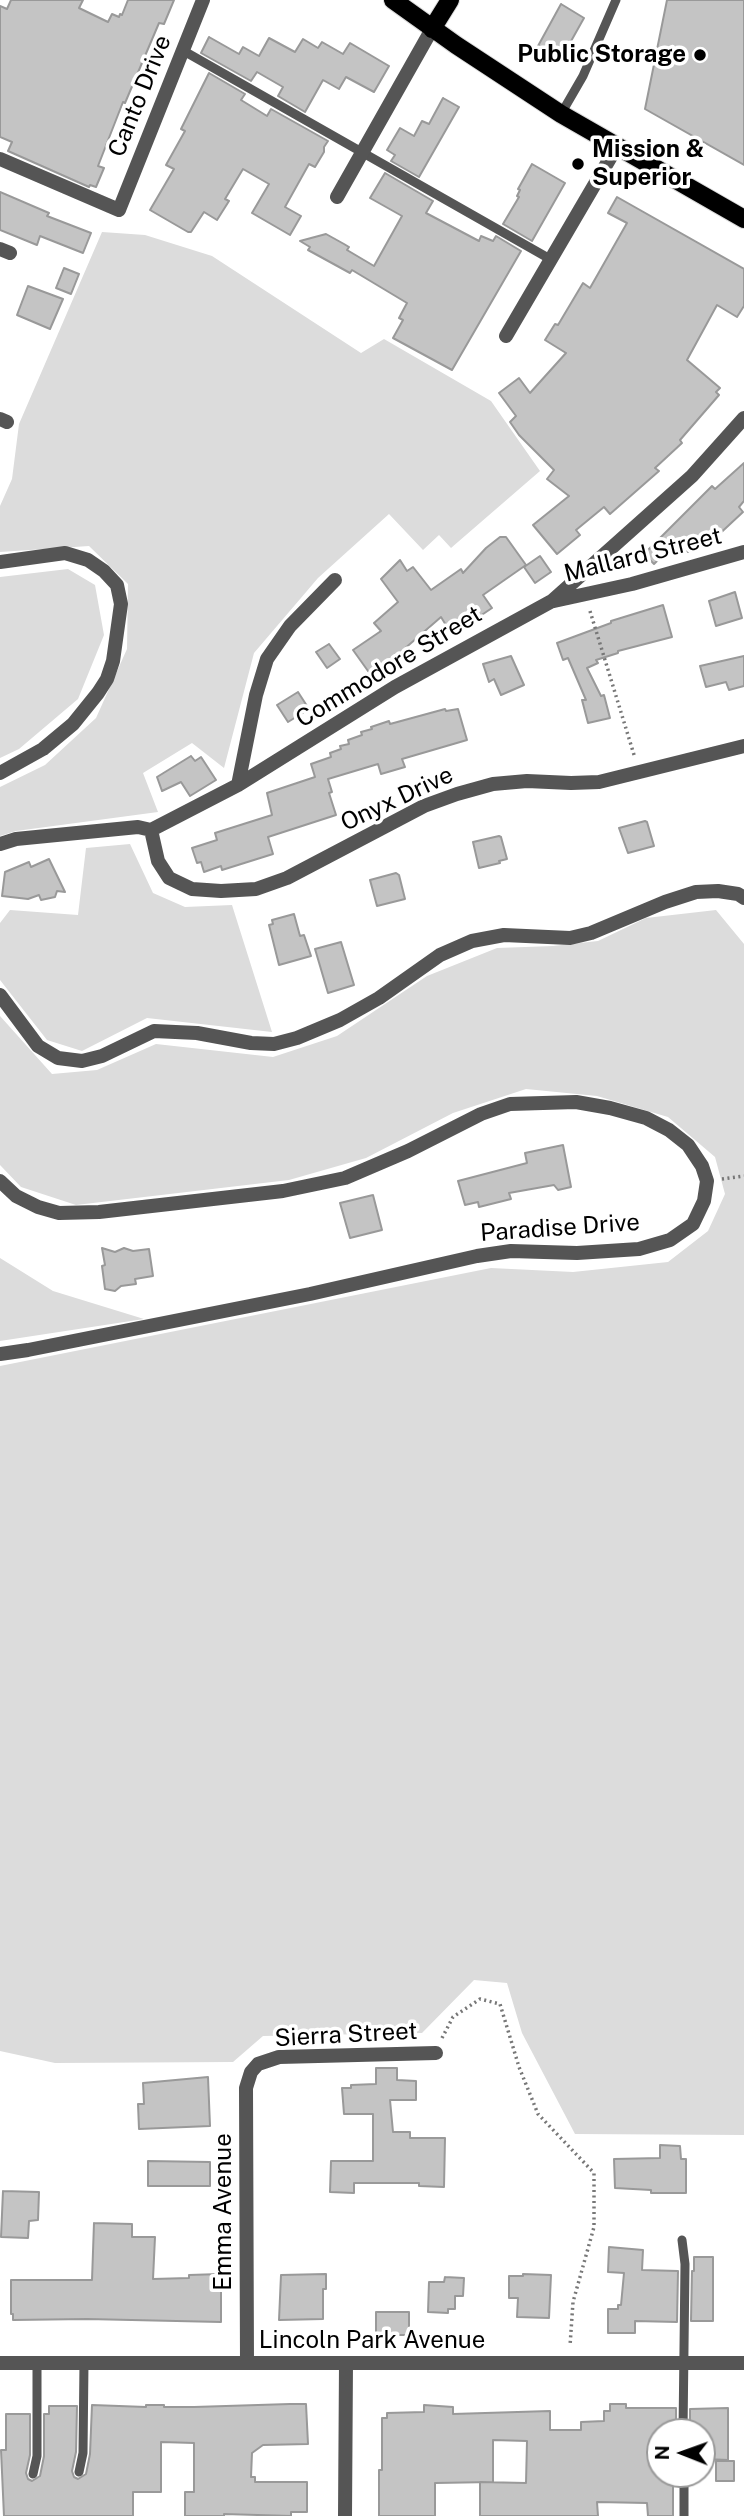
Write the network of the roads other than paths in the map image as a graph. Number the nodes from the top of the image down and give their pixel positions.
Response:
1 (203, 0) edge
2 (393, 0) edge
3 (450, 0) edge
4 (616, 0) edge
5 (432, 29) junction
6 (182, 50) junction
7 (561, 114) junction
8 (615, 148) junction
9 (362, 152) junction
10 (0, 159) edge
11 (337, 197) dead end
12 (744, 219) edge
13 (550, 259) junction
14 (506, 336) dead end
15 (744, 418) edge
16 (744, 552) edge
17 (0, 562) edge
18 (335, 580) dead end
19 (552, 601) junction
20 (744, 746) edge
21 (0, 773) edge
22 (238, 785) junction
23 (150, 830) junction
24 (0, 844) edge
25 (744, 898) edge
26 (0, 995) edge
27 (0, 1181) edge
28 (0, 1354) edge
29 (436, 2053) road end
30 (258, 2064) joint
31 (682, 2240) dead end
32 (0, 2363) edge
33 (37, 2363) junction
34 (84, 2363) junction
35 (247, 2363) junction
36 (346, 2363) junction
37 (683, 2363) junction
38 (744, 2363) edge
39 (683, 2418) edge
40 (79, 2472) dead end
41 (33, 2474) dead end
42 (684, 2488) edge
43 (345, 2516) edge
44 (684, 2516) edge

1 - 6 street, Canto Drive
2 - 5 main road
3 - 5 main road
4 - 7 lane
5 - 7 main road
5 - 9 street
6 - 9 lane
6 - 10 street, Canto Drive
7 - 8 main road
8 - 12 main road
8 - 13 street
9 - 11 street
9 - 13 lane
13 - 14 street
15 - 19 street, Commodore Street
16 - 19 street, Mallard Street
17 - 21 street
18 - 22 street
19 - 22 street, Commodore Street
20 - 23 street, Onyx Drive
22 - 23 street, Commodore Street
23 - 24 street, Commodore Street
25 - 26 street
27 - 28 street, Paradise Drive
29 - 30 street, Sierra Street
30 - 35 street, Emma Avenue
31 - 37 lane
32 - 33 street, Lincoln Park Avenue
33 - 34 street, Lincoln Park Avenue
33 - 41 lane
34 - 35 street, Lincoln Park Avenue
34 - 40 lane
35 - 36 street, Lincoln Park Avenue
36 - 37 street, Lincoln Park Avenue
36 - 43 street
37 - 38 street, Lincoln Park Avenue
37 - 39 lane
42 - 44 lane

